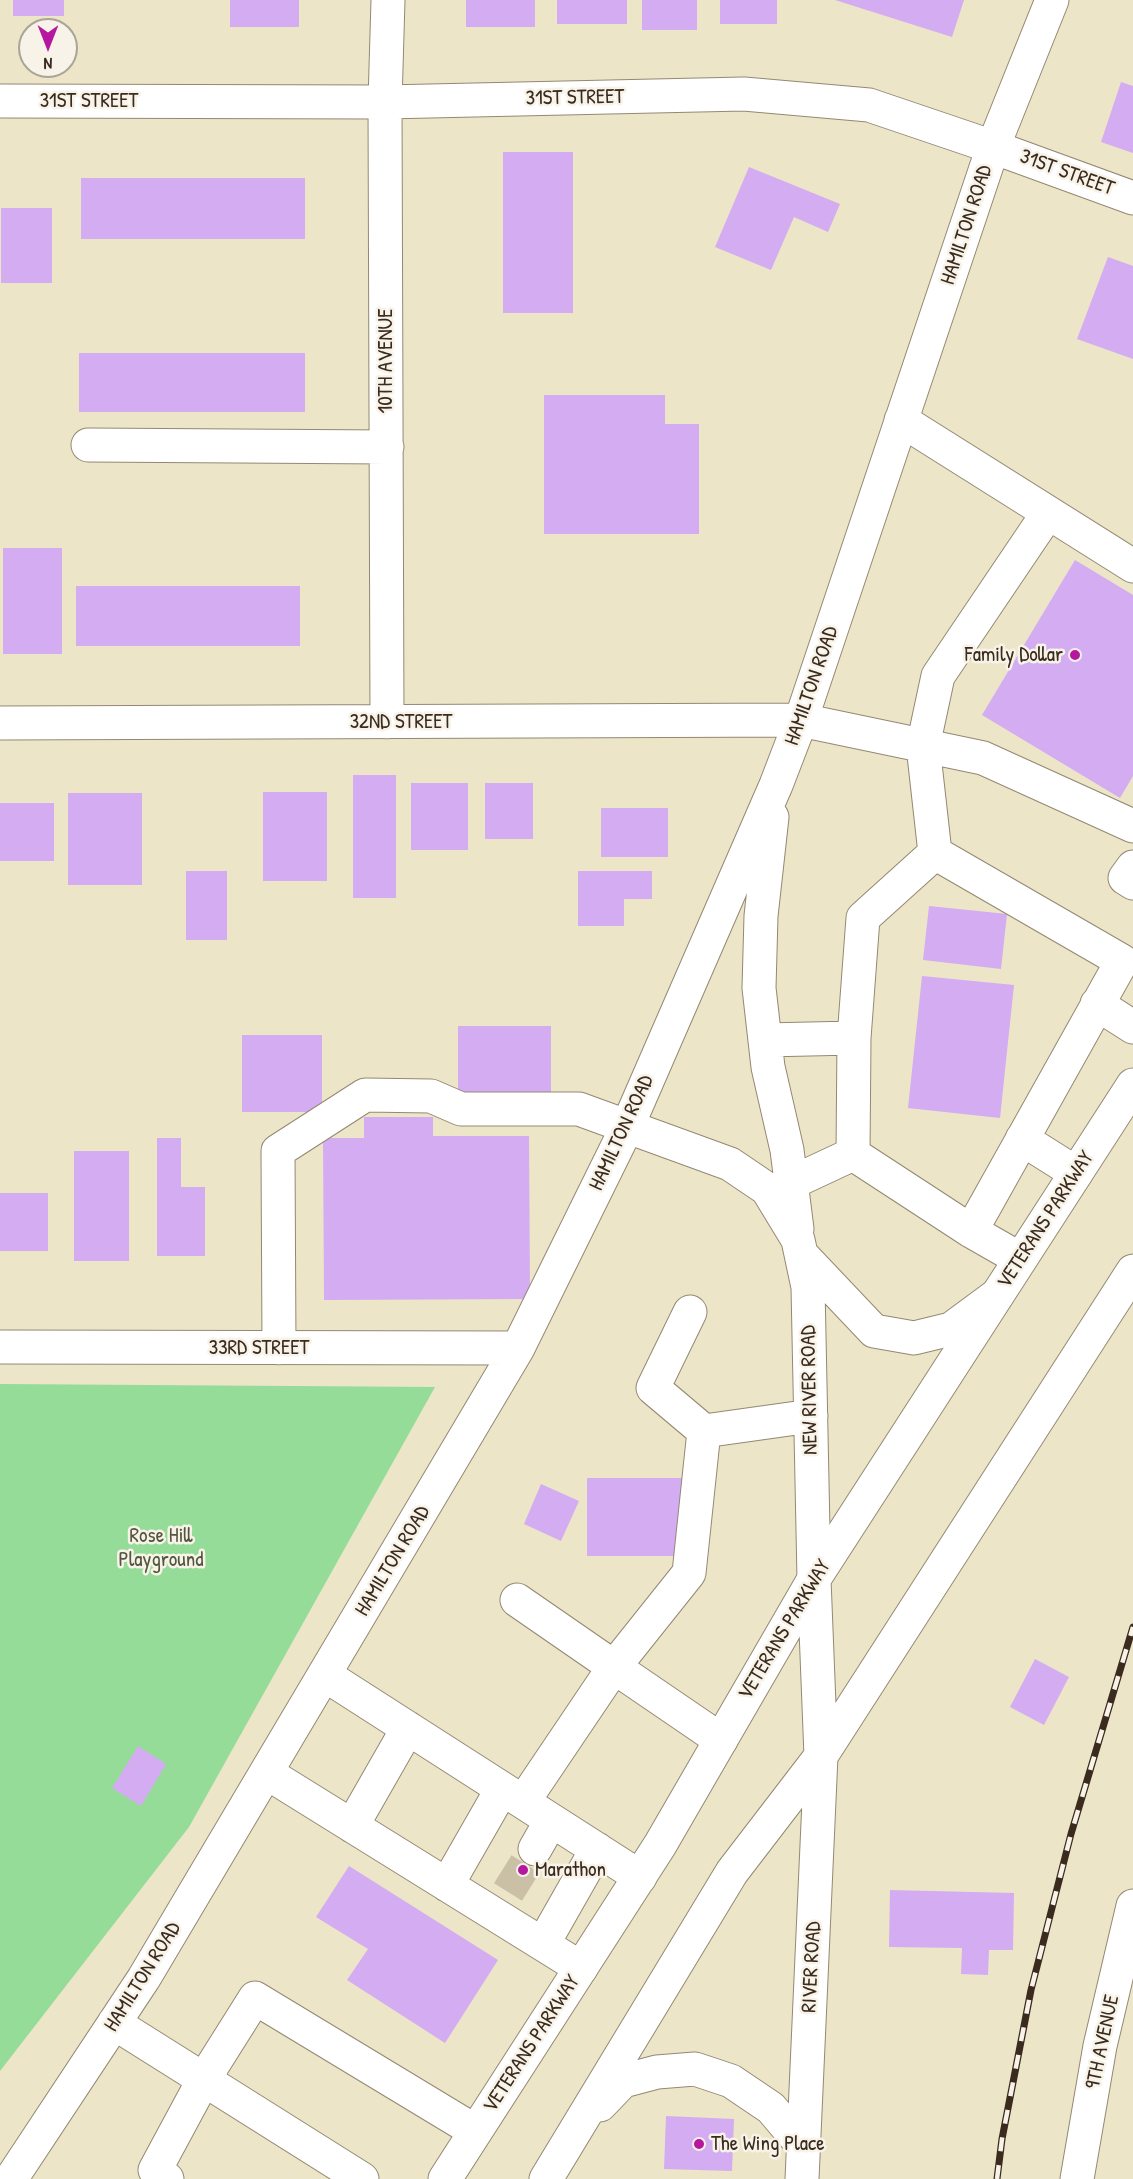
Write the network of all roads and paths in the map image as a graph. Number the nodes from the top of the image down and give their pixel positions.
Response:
1 (388, 0) edge
2 (1052, 0) edge
3 (0, 101) edge
4 (386, 102) junction
5 (993, 147) junction
6 (1133, 198) edge
7 (901, 420) junction
8 (88, 445) dead end
9 (387, 447) junction
10 (1048, 513) junction
11 (1133, 566) edge
12 (801, 720) junction
13 (387, 722) junction
14 (0, 723) edge
15 (922, 746) junction
16 (776, 785) junction
17 (1133, 826) edge
18 (935, 853) junction
19 (1133, 867) edge
20 (1133, 883) edge
21 (1097, 1004) junction
22 (1133, 1027) edge
23 (854, 1038) junction
24 (765, 1040) junction
25 (1133, 1085) edge
26 (628, 1125) junction
27 (1022, 1139) junction
28 (853, 1155) junction
29 (1076, 1173) junction
30 (791, 1183) junction
31 (971, 1231) junction
32 (800, 1247) junction
33 (1020, 1259) junction
34 (1133, 1271) edge
35 (998, 1294) junction
36 (690, 1312) dead end
37 (0, 1347) edge
38 (279, 1348) junction
39 (518, 1348) junction
40 (811, 1416) junction
41 (704, 1431) junction
42 (814, 1579) junction
43 (517, 1600) dead end
44 (614, 1667) junction
45 (325, 1675) junction
46 (408, 1728) junction
47 (721, 1740) junction
48 (821, 1756) junction
49 (267, 1773) junction
50 (513, 1795) junction
51 (551, 1821) junction
52 (352, 1826) junction
53 (535, 1849) tunnel mouth
54 (597, 1849) junction
55 (640, 1877) junction
56 (447, 1885) junction
57 (1133, 1906) edge
58 (543, 1944) junction
59 (581, 1968) junction
60 (114, 2023) junction
61 (204, 2079) junction
62 (576, 2129) junction
63 (475, 2131) junction
64 (803, 2163) edge
65 (359, 2178) edge
66 (11, 2179) edge
67 (167, 2179) edge
68 (445, 2179) edge
69 (546, 2179) edge
70 (1077, 2179) edge

1 - 4 street, 10TH AVENUE
2 - 5 street, HAMILTON ROAD
3 - 4 street, 31ST STREET
4 - 5 street, 31ST STREET
4 - 9 street, 10TH AVENUE
5 - 6 street, 31ST STREET
5 - 7 street, HAMILTON ROAD
7 - 10 street
7 - 12 street, HAMILTON ROAD
8 - 9 street
9 - 13 street, 10TH AVENUE
10 - 11 street
10 - 15 street
12 - 13 street, 32ND STREET
12 - 15 street, 32ND STREET
12 - 16 street, HAMILTON ROAD
13 - 14 street, 32ND STREET
15 - 17 street, 32ND STREET
15 - 18 street
16 - 24 street
16 - 26 street, HAMILTON ROAD
18 - 21 street
18 - 23 street
19 - 20 street
21 - 22 street
21 - 27 street
23 - 24 street
23 - 28 street
24 - 30 street
25 - 29 street, VETERANS PARKWAY
26 - 32 street, NEW RIVER ROAD
26 - 38 street, NEW RIVER ROAD
26 - 39 street, HAMILTON ROAD
27 - 29 street
27 - 31 street
28 - 30 street
28 - 31 street
29 - 33 street, VETERANS PARKWAY
30 - 32 street
31 - 33 street
32 - 35 street
32 - 40 street, NEW RIVER ROAD
33 - 35 street, VETERANS PARKWAY
34 - 48 street
35 - 42 street, VETERANS PARKWAY
36 - 41 street
37 - 38 street, 33RD STREET
38 - 39 street, 33RD STREET
39 - 45 street, HAMILTON ROAD
40 - 41 street
40 - 42 street, NEW RIVER ROAD
41 - 44 street
42 - 47 street, VETERANS PARKWAY
42 - 48 street, NEW RIVER ROAD
43 - 44 street
44 - 47 street
44 - 50 street
45 - 46 street
45 - 49 street, HAMILTON ROAD
46 - 50 street
46 - 52 street
47 - 55 street, VETERANS PARKWAY
48 - 62 street
48 - 64 street, RIVER ROAD
49 - 52 street
49 - 60 street, HAMILTON ROAD
50 - 51 street
50 - 56 street
51 - 53 street
51 - 54 street
52 - 56 street
54 - 55 street
54 - 58 street
55 - 59 street, VETERANS PARKWAY
56 - 58 street
57 - 70 street, 9TH AVENUE
58 - 59 street
59 - 63 street, VETERANS PARKWAY
60 - 61 street
60 - 66 street, HAMILTON ROAD
61 - 63 street
61 - 65 street
61 - 67 street
62 - 64 street
62 - 69 street
63 - 68 street, VETERANS PARKWAY

